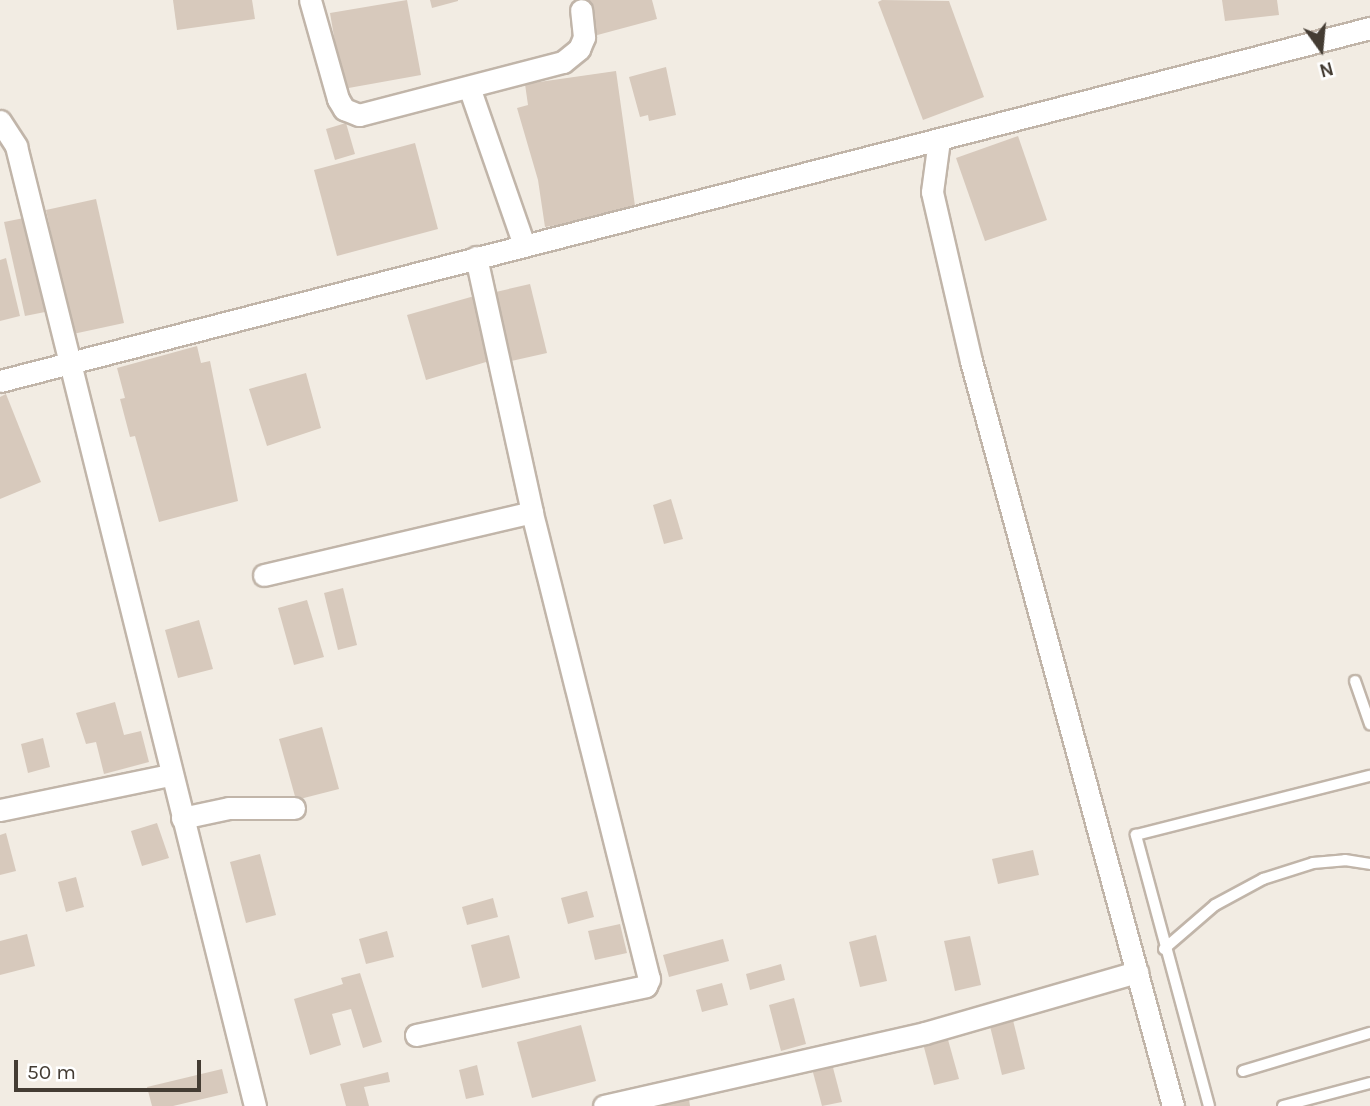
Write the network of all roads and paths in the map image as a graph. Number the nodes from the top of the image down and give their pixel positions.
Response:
1 (310, 0) edge
2 (581, 10) dead end
3 (1370, 28) edge
4 (469, 87) junction
5 (0, 121) edge
6 (939, 139) junction
7 (524, 245) junction
8 (476, 257) junction
9 (68, 364) junction
10 (0, 381) edge
11 (532, 512) junction
12 (264, 575) dead end
13 (1355, 681) dead end
14 (1370, 724) edge
15 (169, 775) junction
16 (1370, 776) edge
17 (294, 808) dead end
18 (0, 810) edge
19 (182, 818) junction
20 (1370, 864) edge
21 (1164, 949) junction
22 (1137, 972) junction
23 (1370, 1032) edge
24 (416, 1035) dead end
25 (1243, 1071) dead end
26 (1370, 1083) edge
27 (255, 1106) edge
28 (604, 1106) edge
29 (1173, 1106) edge
30 (1209, 1106) edge
31 (1283, 1106) edge

1 - 4 street
2 - 4 street
3 - 6 street
4 - 7 street
5 - 9 street
6 - 7 street
6 - 22 street
7 - 8 street
8 - 9 street
8 - 11 street
9 - 10 street
9 - 15 street
11 - 12 street
11 - 24 street
13 - 14 lane
15 - 18 street
15 - 19 street
16 - 21 lane
17 - 19 street
19 - 27 street
20 - 21 lane
21 - 30 lane
22 - 28 street
22 - 29 street
23 - 25 lane
26 - 31 lane

